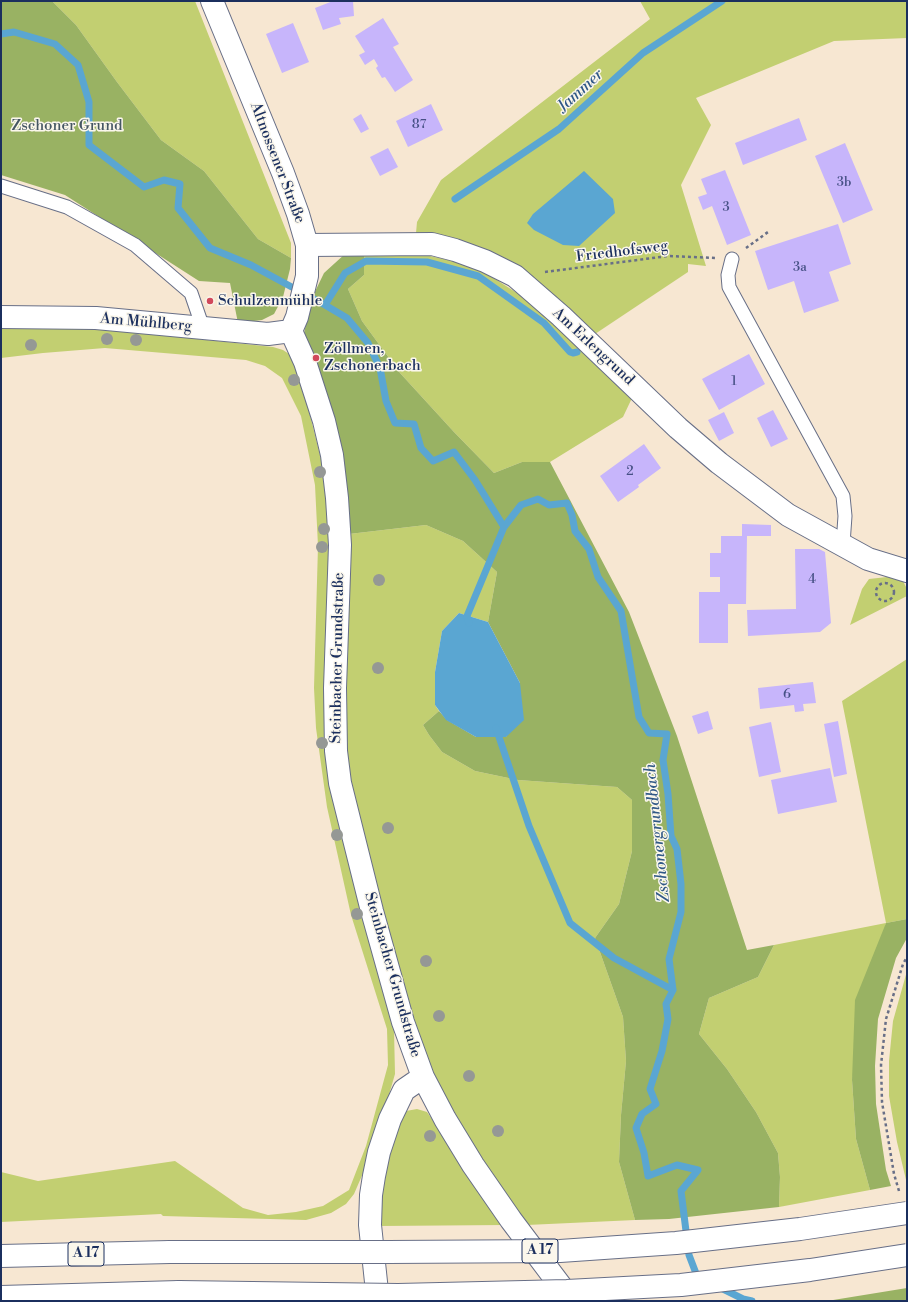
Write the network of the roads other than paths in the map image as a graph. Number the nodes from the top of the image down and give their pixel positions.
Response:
1 (212, 1) edge
2 (1, 186) edge
3 (307, 245) junction
4 (732, 259) road end
5 (1, 317) edge
6 (294, 324) junction
7 (203, 328) junction
8 (843, 544) junction
9 (907, 571) edge
10 (422, 1077) junction
11 (904, 1204) edge
12 (907, 1255) edge
13 (1, 1256) edge
14 (1, 1297) edge
15 (378, 1301) edge
16 (572, 1301) edge

1 - 3 main road, Altnossener Straße
2 - 7 lane
3 - 6 main road, Altnossener Straße
3 - 8 main road, Am Erlengrund
4 - 8 lane
5 - 7 main road, Am Mühlberg
6 - 7 main road, Am Mühlberg
6 - 10 main road, Steinbacher Grundstraße
8 - 9 main road, Am Erlengrund
10 - 15 main road, Steinbacher Grundstraße
10 - 16 main road, Steinbacher Grundstraße
11 - 13 main road, A 17, bridge
12 - 14 main road, bridge

